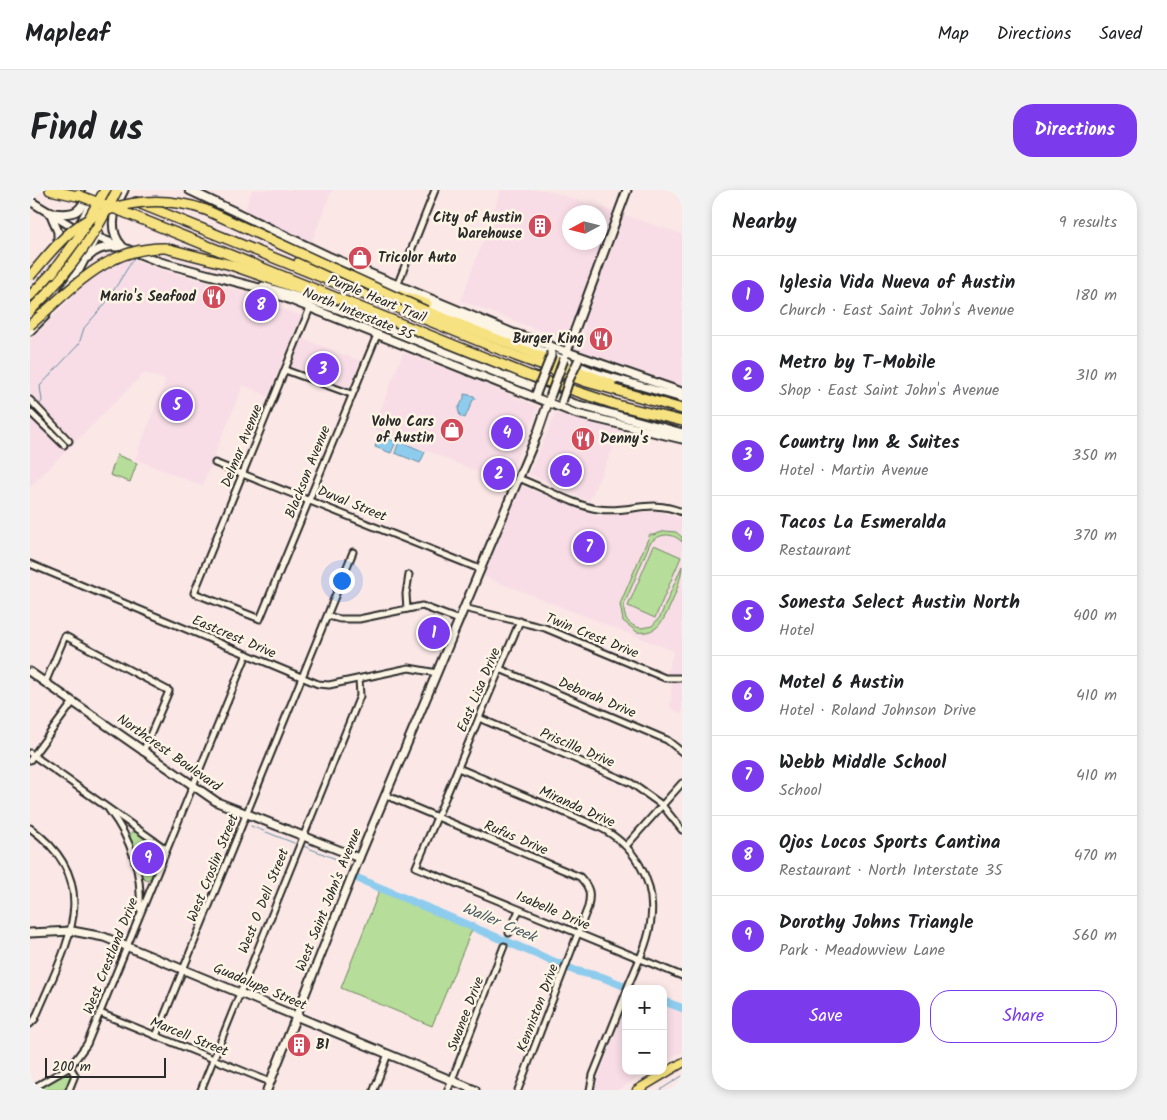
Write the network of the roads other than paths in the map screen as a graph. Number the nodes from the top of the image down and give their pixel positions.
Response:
1 (50, 190) edge
2 (66, 190) edge
3 (90, 190) edge
4 (98, 190) edge
5 (105, 190) edge
6 (118, 190) edge
7 (124, 190) edge
8 (189, 190) edge
9 (435, 190) edge
10 (627, 190) edge
11 (77, 196) junction
12 (30, 201) edge
13 (50, 212) junction
14 (76, 229) junction
15 (96, 237) junction
16 (289, 239) junction
17 (124, 248) junction
18 (56, 250) junction
19 (255, 250) junction
20 (79, 270) junction
21 (30, 276) edge
22 (30, 280) edge
23 (250, 284) junction
24 (397, 286) junction
25 (327, 293) junction
26 (30, 296) edge
27 (310, 308) junction
28 (426, 308) junction
29 (30, 311) edge
30 (30, 325) edge
31 (30, 331) edge
32 (377, 335) junction
33 (550, 348) junction
34 (567, 351) junction
35 (588, 359) junction
36 (285, 370) junction
37 (682, 392) edge
38 (351, 394) junction
39 (533, 395) junction
40 (682, 398) edge
41 (643, 399) junction
42 (30, 400) edge
43 (549, 400) junction
44 (564, 405) junction
45 (682, 408) edge
46 (30, 412) edge
47 (682, 421) edge
48 (682, 433) edge
49 (682, 439) edge
50 (215, 463) dead end
51 (243, 474) junction
52 (518, 478) junction
53 (310, 500) junction
54 (682, 512) edge
55 (353, 552) dead end
56 (30, 564) edge
57 (480, 568) junction
58 (409, 575) dead end
59 (464, 608) junction
60 (407, 609) junction
61 (328, 616) junction
62 (260, 619) joint
63 (459, 620) junction
64 (520, 622) junction
65 (247, 654) junction
66 (500, 669) junction
67 (30, 672) edge
68 (437, 673) junction
69 (302, 678) junction
70 (682, 678) edge
71 (359, 679) junction
72 (44, 683) junction
73 (73, 702) junction
74 (479, 718) junction
75 (143, 752) junction
76 (682, 752) edge
77 (31, 756) edge
78 (458, 768) junction
79 (682, 783) edge
80 (192, 784) junction
81 (385, 796) junction
82 (662, 805) junction
83 (105, 806) junction
84 (247, 814) junction
85 (437, 817) junction
86 (30, 828) edge
87 (682, 830) edge
88 (302, 836) junction
89 (626, 846) junction
90 (166, 849) junction
91 (359, 858) junction
92 (416, 867) joint
93 (519, 910) junction
94 (140, 915) junction
95 (72, 931) junction
96 (30, 933) edge
97 (510, 934) dead end
98 (579, 934) junction
99 (127, 945) junction
100 (504, 946) dead end
101 (639, 959) junction
102 (184, 968) junction
103 (682, 976) edge
104 (629, 985) edge
105 (240, 992) junction
106 (622, 1003) edge
107 (100, 1013) junction
108 (296, 1016) junction
109 (30, 1024) edge
110 (156, 1036) junction
111 (388, 1054) junction
112 (213, 1059) junction
113 (682, 1063) edge
114 (70, 1066) junction
115 (452, 1080) junction
116 (270, 1082) junction
117 (30, 1090) edge
118 (69, 1090) edge
119 (200, 1090) edge
120 (267, 1090) edge
121 (374, 1090) edge
122 (448, 1090) edge
123 (475, 1090) edge
124 (518, 1090) edge
125 (590, 1090) edge
126 (636, 1090) edge

1 - 11 highway
2 - 11 highway, Purple Heart Trail
3 - 13 main road
4 - 14 main road
5 - 19 highway, Purple Heart Trail
5 - 26 highway, bridge
6 - 15 main road
6 - 29 highway, bridge
7 - 17 main road
8 - 16 main road
9 - 24 street
10 - 34 main road, West Saint John's Avenue
11 - 25 highway, Purple Heart Trail, bridge
12 - 13 main road, North Interstate 35
13 - 14 main road, North Interstate 35
13 - 18 main road
14 - 15 main road, North Interstate 35
14 - 18 main road
15 - 17 main road, North Interstate 35
15 - 20 main road
16 - 24 main road
16 - 28 main road
17 - 20 main road
17 - 23 main road, North Interstate 35
18 - 22 main road
19 - 28 highway
19 - 41 highway, Purple Heart Trail
20 - 31 main road
21 - 28 highway, bridge
23 - 27 main road, North Interstate 35
23 - 48 main road
24 - 33 main road
25 - 30 highway, bridge
25 - 47 highway, Purple Heart Trail
27 - 32 main road, North Interstate 35
27 - 36 street, Delmar Avenue
28 - 40 main road
28 - 41 highway
32 - 38 street, Blackson Avenue
32 - 39 main road, North Interstate 35
33 - 34 main road
33 - 39 main road, bridge
34 - 35 main road
34 - 43 main road, West Saint John's Avenue, bridge
35 - 37 main road
35 - 44 main road, bridge
36 - 38 street
36 - 51 street, Delmar Avenue
38 - 53 street, Blackson Avenue
39 - 43 main road, North Interstate 35
41 - 45 highway, Purple Heart Trail
42 - 46 street
43 - 44 main road, North Interstate 35
43 - 52 main road, West Saint John's Avenue
44 - 49 main road, North Interstate 35
50 - 51 street, Duval Street
51 - 53 street, Duval Street
51 - 62 street, Delmar Avenue
52 - 54 street
52 - 57 main road, West Saint John's Avenue
53 - 57 street, Duval Street
53 - 62 street, Blackson Avenue
55 - 61 street, West Croslin Street
56 - 65 street, Eastcrest Drive
57 - 59 main road, West Saint John's Avenue
58 - 60 street
59 - 63 main road, West Saint John's Avenue
59 - 64 street, Twin Crest Drive
60 - 61 street
60 - 63 street
61 - 69 street, West Croslin Street
63 - 68 main road, West Saint John's Avenue
64 - 66 street, East Lisa Drive
64 - 70 street, Twin Crest Drive
65 - 69 street, Eastcrest Drive
65 - 80 street, West Crestland Drive
66 - 74 street, East Lisa Drive
66 - 76 street, Deborah Drive
67 - 72 main road, Northcrest Boulevard
68 - 71 street, Eastcrest Drive
68 - 81 main road, West Saint John's Avenue
69 - 71 street, Eastcrest Drive
69 - 84 street, West Croslin Street
71 - 88 street, West O Dell Street
72 - 73 main road, Northcrest Boulevard
72 - 75 street
73 - 75 main road, Northcrest Boulevard
73 - 77 street
74 - 78 street, East Lisa Drive
74 - 82 street, Priscilla Drive
75 - 80 main road, Northcrest Boulevard
77 - 83 street
78 - 85 street, East Lisa Drive
78 - 89 street, Miranda Drive
79 - 82 street
80 - 84 main road, Northcrest Boulevard
80 - 90 street, West Crestland Drive
81 - 85 street, Rufus Drive
81 - 91 main road, West Saint John's Avenue
82 - 87 street, Priscilla Drive
82 - 89 street
83 - 90 street
83 - 94 street
84 - 88 main road, Northcrest Boulevard
84 - 102 street, West Croslin Street
85 - 92 street, East Lisa Drive
85 - 98 street, Rufus Drive
86 - 95 street
88 - 91 main road, Northcrest Boulevard
88 - 105 street, West O Dell Street
89 - 101 street, Miranda Drive
90 - 94 street, West Crestland Drive
91 - 108 main road, West Saint John's Avenue
92 - 93 street, Isabelle Drive
93 - 97 street
93 - 98 street, Isabelle Drive
94 - 99 street, West Crestland Drive
95 - 96 main road, Guadalupe Street
95 - 99 main road, Guadalupe Street
95 - 109 street
98 - 101 street, Isabelle Drive
98 - 124 street, Kenniston Drive
99 - 102 main road, Guadalupe Street
99 - 107 street, West Crestland Drive
100 - 115 street, Swanee Drive
101 - 103 street, Isabelle Drive
101 - 104 street, Miranda Drive
102 - 105 main road, Guadalupe Street
102 - 110 street, West Croslin Street
105 - 108 main road, Guadalupe Street
105 - 112 street, West O Dell Street
106 - 125 street
107 - 110 street, Marcell Street
107 - 114 street, West Crestland Drive
108 - 111 main road, Guadalupe Street
108 - 116 main road, West Saint John's Avenue
110 - 112 street, Marcell Street
111 - 115 main road, Guadalupe Street
111 - 121 street
112 - 116 street, Marcell Street
112 - 119 street, West O Dell Street
113 - 126 main road
114 - 117 street, West Crestland Drive
114 - 118 street
115 - 122 street, Swanee Drive
115 - 123 main road, Guadalupe Street
116 - 120 main road, West Saint John's Avenue

